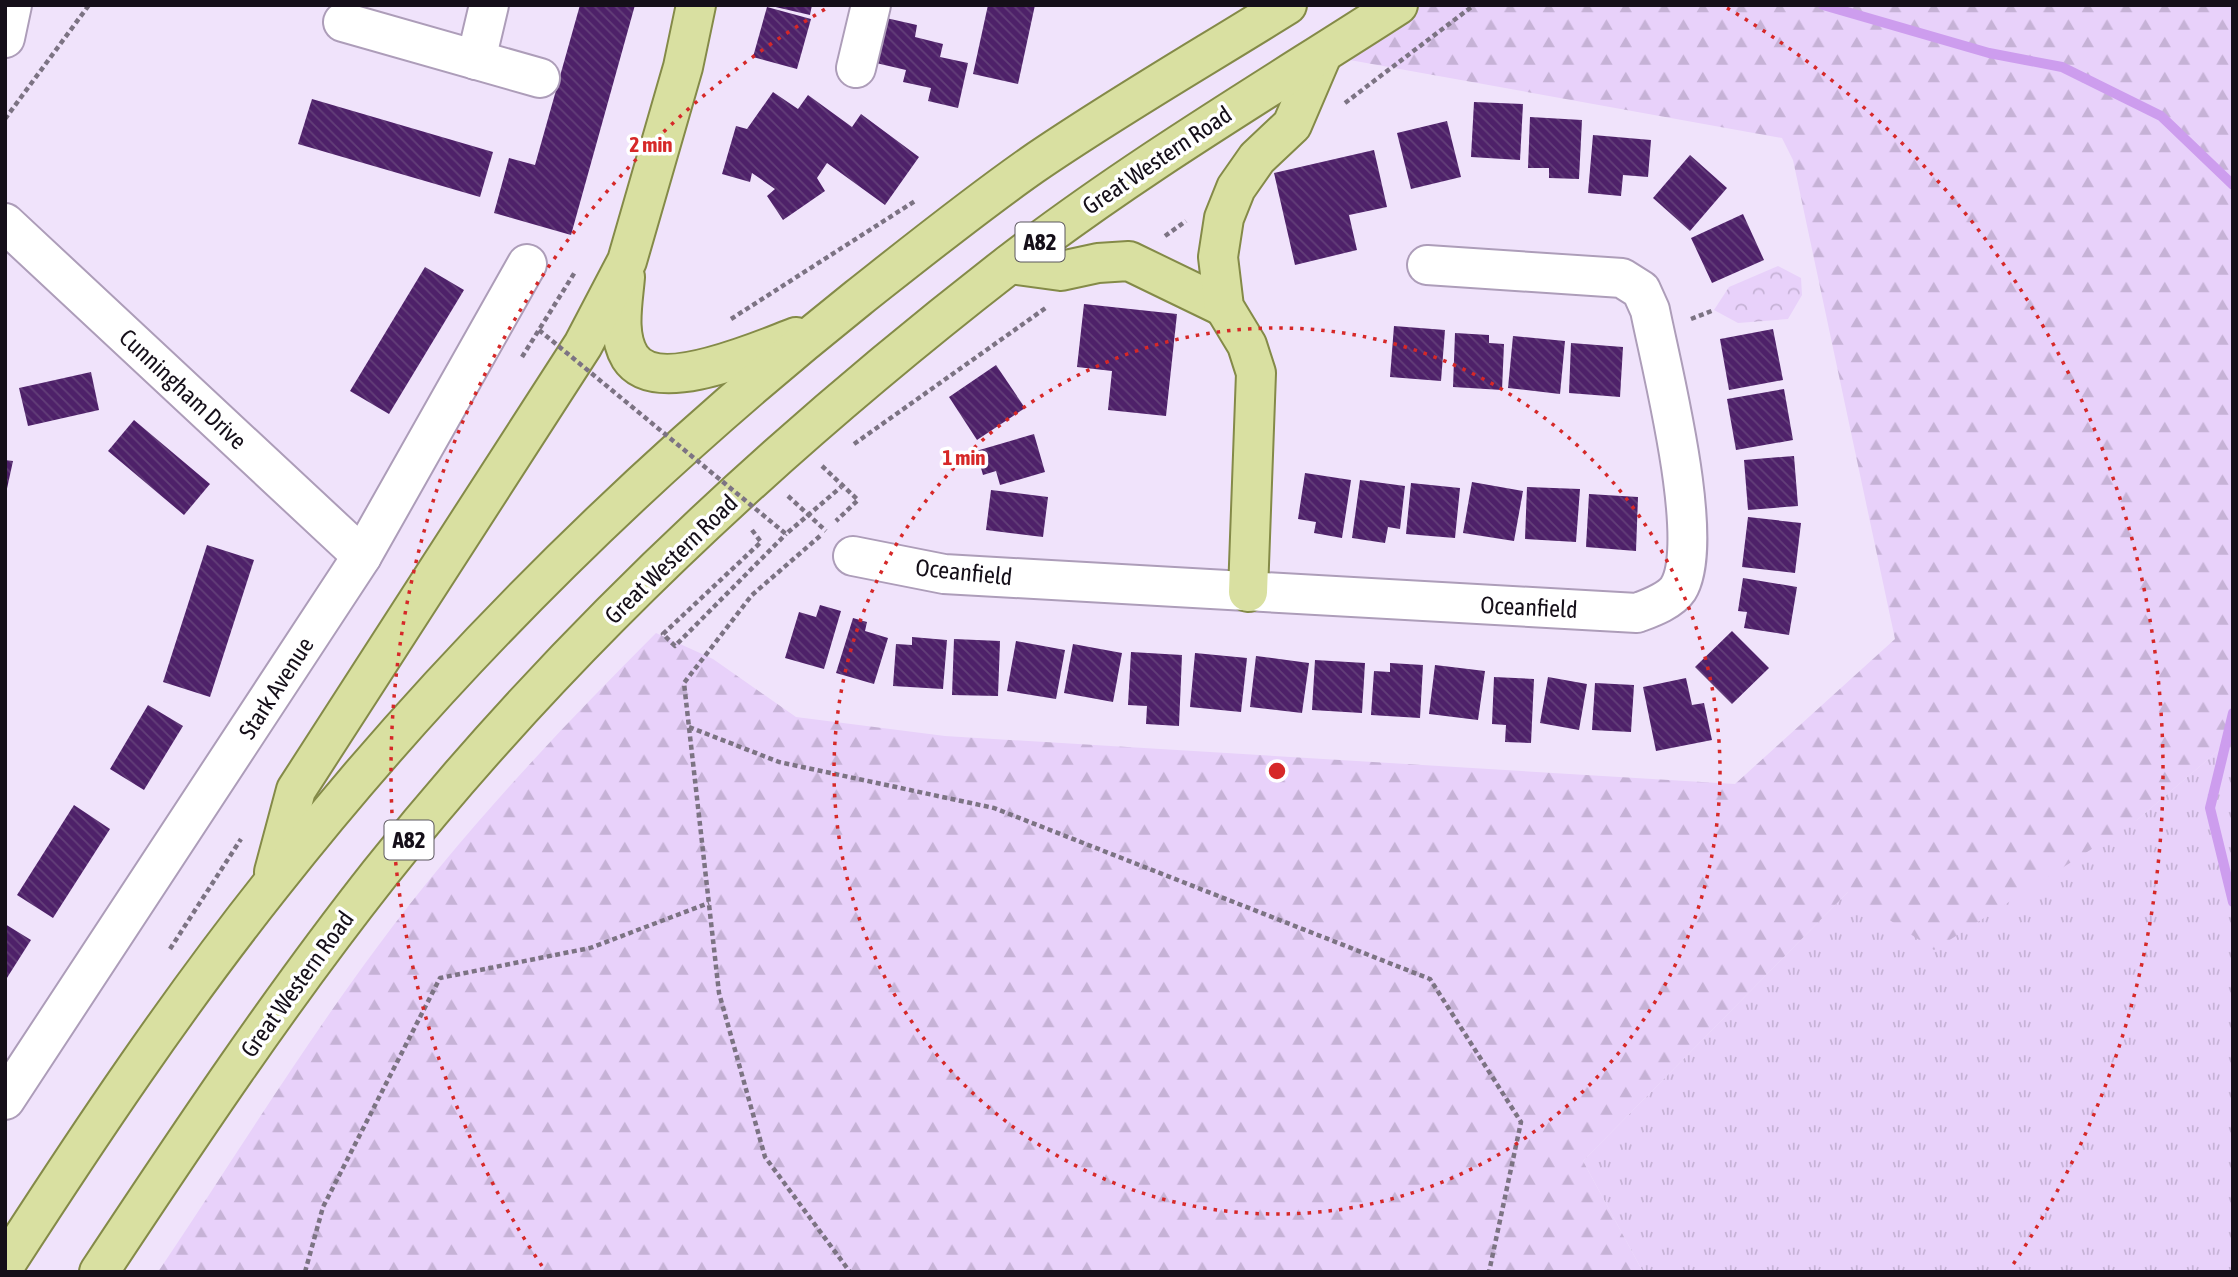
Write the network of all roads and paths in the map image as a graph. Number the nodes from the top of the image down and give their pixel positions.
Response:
1 (12, 5) edge
2 (89, 5) edge
3 (489, 5) edge
4 (696, 5) edge
5 (871, 5) edge
6 (1287, 5) edge
7 (1398, 5) edge
8 (1474, 5) edge
9 (343, 22) dead end
10 (5, 38) edge
11 (1322, 55) junction
12 (476, 60) junction
13 (856, 68) dead end
14 (540, 78) dead end
15 (1342, 105) dead end
16 (5, 119) edge
17 (916, 200) dead end
18 (5, 223) edge
19 (627, 261) junction
20 (527, 264) dead end
21 (1010, 264) junction
22 (1427, 265) dead end
23 (573, 274) dead end
24 (1053, 302) dead end
25 (1224, 307) junction
26 (729, 319) dead end
27 (824, 326) junction
28 (843, 451) dead end
29 (832, 458) dead end
30 (822, 465) junction
31 (813, 473) dead end
32 (842, 486) junction
33 (796, 488) dead end
34 (788, 496) junction
35 (779, 504) dead end
36 (769, 512) dead end
37 (751, 529) junction
38 (826, 530) junction
39 (786, 534) junction
40 (742, 538) dead end
41 (362, 556) junction
42 (853, 556) joint
43 (1248, 592) junction
44 (689, 727) junction
45 (271, 884) junction
46 (709, 903) junction
47 (5, 1100) edge
48 (5, 1265) edge
49 (99, 1272) edge
50 (304, 1272) edge
51 (850, 1272) edge
52 (1489, 1272) edge

1 - 10 street
2 - 16 path
3 - 12 street
4 - 19 main road
5 - 13 street
6 - 27 main road, A82
7 - 11 main road, Great Western Road / A82
8 - 15 path
9 - 12 street
11 - 21 main road, Great Western Road / A82
11 - 25 main road
12 - 14 street
17 - 26 path
18 - 41 street, Cunningham Drive
19 - 27 main road
19 - 45 main road
20 - 41 street, Stark Avenue
21 - 25 main road
21 - 49 main road, Great Western Road / A82
22 - 43 street, Oceanfield
23 - 39 path, bridge
24 - 28 path
25 - 43 main road
27 - 45 main road, A82
29 - 30 path
30 - 31 path
30 - 32 path
32 - 38 path
32 - 39 path, bridge
33 - 34 path
34 - 35 path
34 - 38 path
36 - 37 path
37 - 39 path
37 - 40 path
38 - 42 path
38 - 44 path
41 - 47 street, Stark Avenue
42 - 43 street, Oceanfield
44 - 46 path
44 - 52 path
45 - 48 main road, A82
46 - 50 path
46 - 51 path

